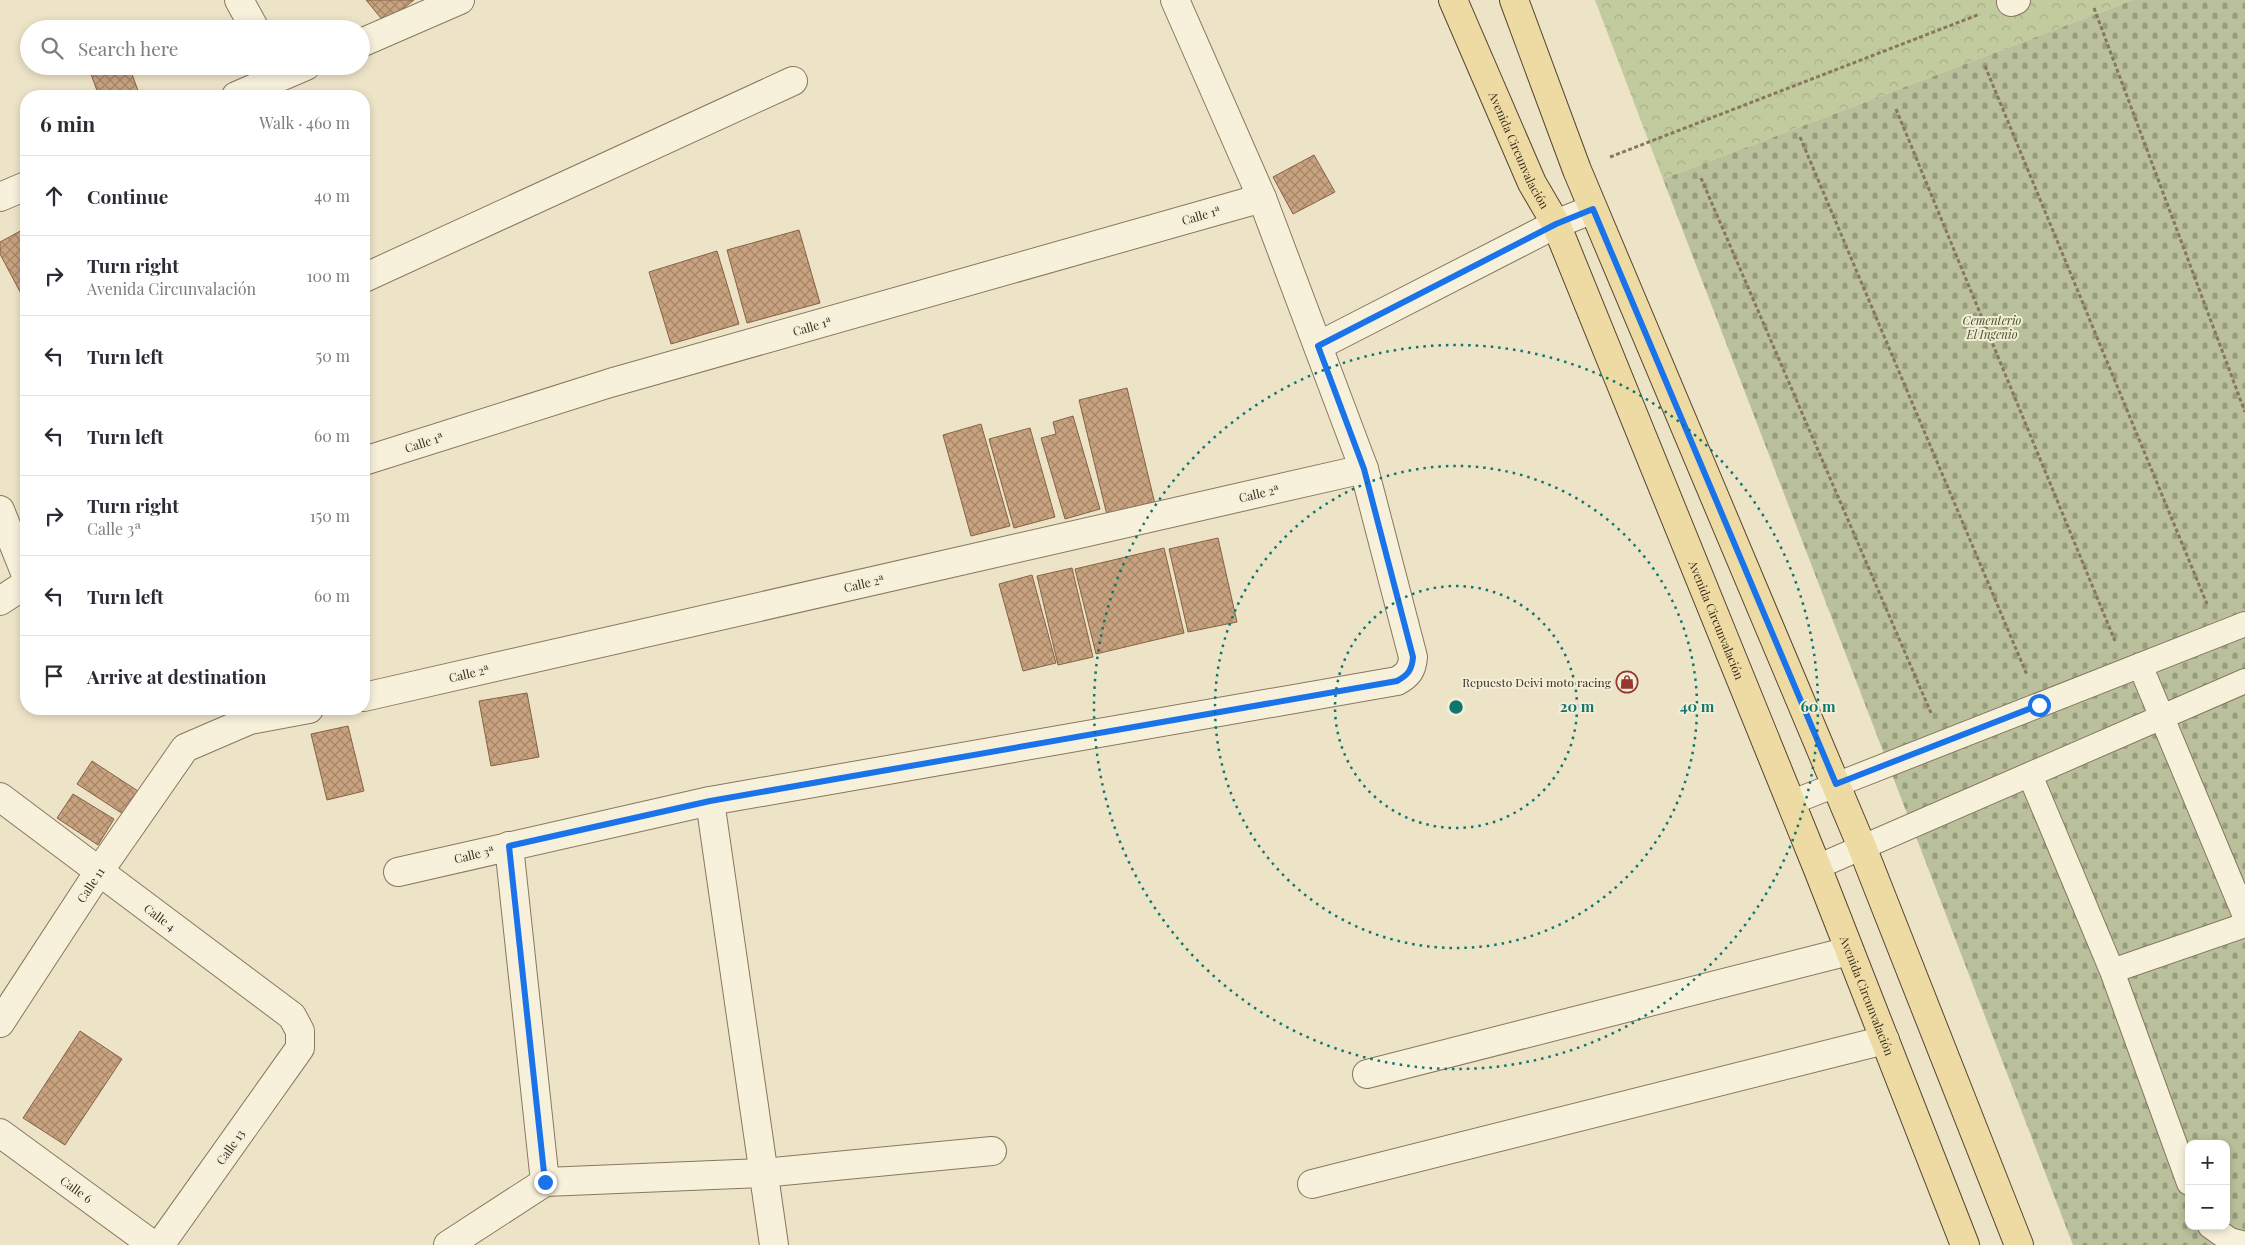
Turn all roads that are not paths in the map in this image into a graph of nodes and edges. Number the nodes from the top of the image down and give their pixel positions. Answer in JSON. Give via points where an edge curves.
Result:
{"nodes":[{"id":1,"x":240,"y":0,"type":"edge"},
{"id":2,"x":460,"y":0,"type":"edge"},
{"id":3,"x":1175,"y":0,"type":"edge"},
{"id":4,"x":1454,"y":0,"type":"edge"},
{"id":5,"x":1514,"y":0,"type":"edge"},
{"id":6,"x":250,"y":20,"type":"edge"},
{"id":7,"x":370,"y":38,"type":"edge"},
{"id":8,"x":274,"y":75,"type":"edge"},
{"id":9,"x":793,"y":82,"type":"dead end"},
{"id":10,"x":247,"y":90,"type":"edge"},
{"id":11,"x":20,"y":189,"type":"edge"},
{"id":12,"x":0,"y":197,"type":"edge"},
{"id":13,"x":1262,"y":198,"type":"junction"},
{"id":14,"x":1593,"y":209,"type":"junction"},
{"id":15,"x":1556,"y":224,"type":"junction"},
{"id":16,"x":370,"y":275,"type":"edge"},
{"id":17,"x":1318,"y":346,"type":"junction"},
{"id":18,"x":370,"y":459,"type":"edge"},
{"id":19,"x":1364,"y":469,"type":"junction"},
{"id":20,"x":0,"y":510,"type":"edge"},
{"id":21,"x":20,"y":560,"type":"edge"},
{"id":22,"x":20,"y":588,"type":"edge"},
{"id":23,"x":0,"y":600,"type":"edge"},
{"id":24,"x":2245,"y":624,"type":"edge"},
{"id":25,"x":2133,"y":668,"type":"junction"},
{"id":26,"x":2245,"y":681,"type":"edge"},
{"id":27,"x":370,"y":695,"type":"edge"},
{"id":28,"x":277,"y":715,"type":"edge"},
{"id":29,"x":2162,"y":717,"type":"junction"},
{"id":30,"x":2030,"y":775,"type":"junction"},
{"id":31,"x":1836,"y":784,"type":"junction"},
{"id":32,"x":0,"y":797,"type":"edge"},
{"id":33,"x":710,"y":801,"type":"junction"},
{"id":34,"x":1790,"y":803,"type":"junction"},
{"id":35,"x":509,"y":846,"type":"junction"},
{"id":36,"x":1862,"y":847,"type":"junction"},
{"id":37,"x":1817,"y":867,"type":"junction"},
{"id":38,"x":100,"y":870,"type":"junction"},
{"id":39,"x":398,"y":872,"type":"dead end"},
{"id":40,"x":2245,"y":916,"type":"edge"},
{"id":41,"x":2245,"y":925,"type":"edge"},
{"id":42,"x":1849,"y":951,"type":"junction"},
{"id":43,"x":2112,"y":971,"type":"junction"},
{"id":44,"x":0,"y":1023,"type":"edge"},
{"id":45,"x":1885,"y":1040,"type":"junction"},
{"id":46,"x":300,"y":1048,"type":"joint"},
{"id":47,"x":1367,"y":1074,"type":"dead end"},
{"id":48,"x":0,"y":1133,"type":"edge"},
{"id":49,"x":992,"y":1152,"type":"dead end"},
{"id":50,"x":2185,"y":1172,"type":"edge"},
{"id":51,"x":762,"y":1173,"type":"junction"},
{"id":52,"x":545,"y":1182,"type":"junction"},
{"id":53,"x":1312,"y":1184,"type":"dead end"},
{"id":54,"x":2216,"y":1230,"type":"edge"},
{"id":55,"x":2245,"y":1244,"type":"edge"},
{"id":56,"x":153,"y":1245,"type":"edge"},
{"id":57,"x":160,"y":1245,"type":"edge"},
{"id":58,"x":448,"y":1245,"type":"edge"},
{"id":59,"x":774,"y":1245,"type":"edge"},
{"id":60,"x":1965,"y":1245,"type":"edge"},
{"id":61,"x":2019,"y":1245,"type":"edge"}],
"edges":[{"from":1,"to":6,"type":"street"},
{"from":2,"to":7,"type":"street"},
{"from":3,"to":13,"type":"street"},
{"from":4,"to":15,"type":"main road","name":"Avenida Circunvalación","via":[[1532,183]]},
{"from":5,"to":14,"type":"main road"},
{"from":8,"to":10,"type":"street"},
{"from":9,"to":16,"type":"street"},
{"from":11,"to":12,"type":"street"},
{"from":13,"to":17,"type":"street"},
{"from":13,"to":18,"type":"street","name":"Calle 1ª","via":[[610,383]]},
{"from":14,"to":15,"type":"street"},
{"from":14,"to":31,"type":"main road"},
{"from":15,"to":17,"type":"street"},
{"from":15,"to":34,"type":"main road","name":"Avenida Circunvalación"},
{"from":17,"to":19,"type":"street"},
{"from":19,"to":27,"type":"street","name":"Calle 2ª"},
{"from":19,"to":33,"type":"street","name":"Calle 3ª","via":[[1413,657],[1412,668],[1405,677],[1397,681]]},
{"from":20,"to":21,"type":"street"},
{"from":22,"to":23,"type":"street"},
{"from":24,"to":25,"type":"lane"},
{"from":25,"to":29,"type":"lane"},
{"from":25,"to":31,"type":"lane"},
{"from":26,"to":29,"type":"lane"},
{"from":28,"to":38,"type":"street","name":"Calle 11","via":[[250,720],[185,748]]},
{"from":29,"to":30,"type":"lane"},
{"from":29,"to":40,"type":"lane"},
{"from":30,"to":36,"type":"lane"},
{"from":30,"to":43,"type":"lane"},
{"from":31,"to":34,"type":"lane"},
{"from":31,"to":36,"type":"main road"},
{"from":32,"to":38,"type":"street","name":"Calle 4"},
{"from":33,"to":35,"type":"street","name":"Calle 3ª"},
{"from":33,"to":51,"type":"street"},
{"from":34,"to":37,"type":"main road","name":"Avenida Circunvalación"},
{"from":35,"to":39,"type":"street","name":"Calle 3ª"},
{"from":35,"to":52,"type":"street"},
{"from":36,"to":37,"type":"lane"},
{"from":36,"to":61,"type":"main road"},
{"from":37,"to":42,"type":"main road","name":"Avenida Circunvalación"},
{"from":38,"to":44,"type":"street","name":"Calle 11"},
{"from":38,"to":46,"type":"street","name":"Calle 4","via":[[292,1016],[300,1031]]},
{"from":41,"to":43,"type":"lane"},
{"from":42,"to":45,"type":"main road","name":"Avenida Circunvalación"},
{"from":42,"to":47,"type":"street"},
{"from":43,"to":50,"type":"lane"},
{"from":45,"to":53,"type":"street"},
{"from":45,"to":60,"type":"main road","name":"Avenida Circunvalación"},
{"from":46,"to":57,"type":"street","name":"Calle 13"},
{"from":48,"to":56,"type":"street","name":"Calle 6"},
{"from":49,"to":51,"type":"street"},
{"from":51,"to":52,"type":"street"},
{"from":51,"to":59,"type":"street"},
{"from":52,"to":58,"type":"street"},
{"from":54,"to":55,"type":"lane","via":[[2230,1240]]}]}
